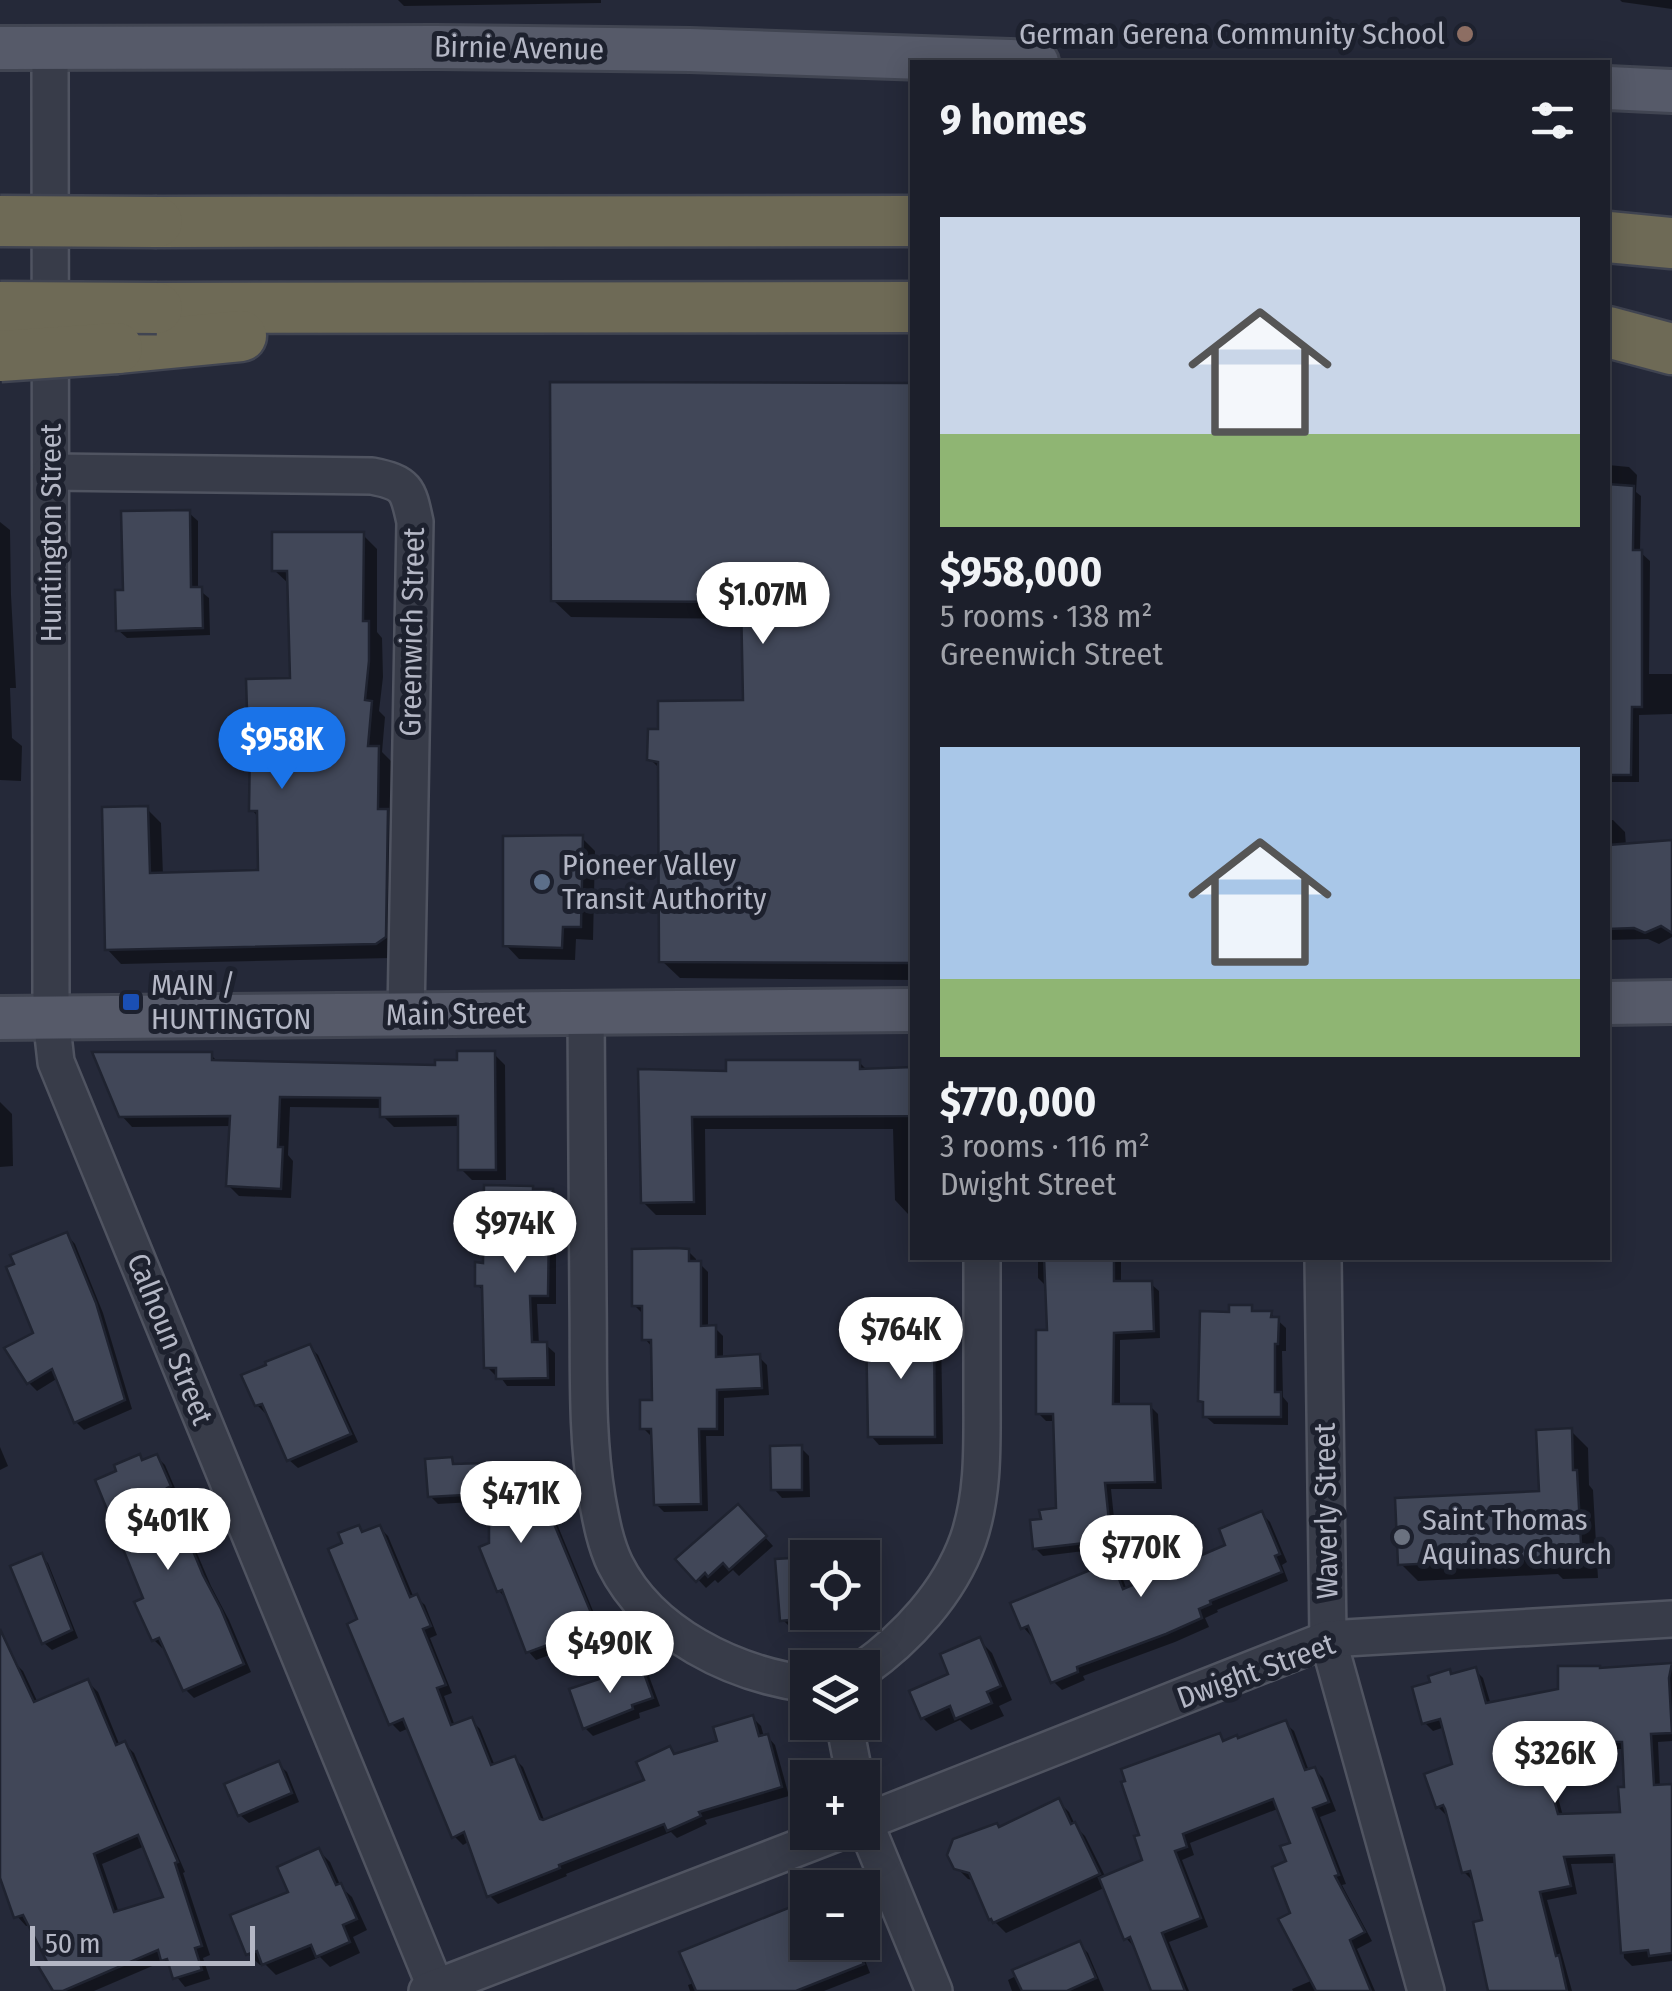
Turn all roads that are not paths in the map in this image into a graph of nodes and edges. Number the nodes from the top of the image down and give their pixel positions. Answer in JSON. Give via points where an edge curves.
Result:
{"nodes":[{"id":1,"x":0,"y":48,"type":"edge"},
{"id":2,"x":50,"y":48,"type":"junction"},
{"id":3,"x":969,"y":60,"type":"edge"},
{"id":4,"x":1610,"y":88,"type":"edge"},
{"id":5,"x":1672,"y":90,"type":"edge"},
{"id":6,"x":0,"y":221,"type":"edge"},
{"id":7,"x":910,"y":222,"type":"edge"},
{"id":8,"x":1610,"y":237,"type":"edge"},
{"id":9,"x":1672,"y":243,"type":"edge"},
{"id":10,"x":0,"y":307,"type":"edge"},
{"id":11,"x":910,"y":307,"type":"edge"},
{"id":12,"x":519,"y":308,"type":"junction"},
{"id":13,"x":1610,"y":323,"type":"edge"},
{"id":14,"x":1672,"y":329,"type":"edge"},
{"id":15,"x":1610,"y":333,"type":"edge"},
{"id":16,"x":1672,"y":349,"type":"edge"},
{"id":17,"x":0,"y":356,"type":"edge"},
{"id":18,"x":51,"y":472,"type":"junction"},
{"id":19,"x":1672,"y":1002,"type":"edge"},
{"id":20,"x":1610,"y":1003,"type":"edge"},
{"id":21,"x":910,"y":1010,"type":"edge"},
{"id":22,"x":586,"y":1013,"type":"junction"},
{"id":23,"x":406,"y":1014,"type":"junction"},
{"id":24,"x":0,"y":1018,"type":"edge"},
{"id":25,"x":51,"y":1018,"type":"junction"},
{"id":26,"x":982,"y":1260,"type":"edge"},
{"id":27,"x":1323,"y":1260,"type":"edge"},
{"id":28,"x":1672,"y":1619,"type":"edge"},
{"id":29,"x":1328,"y":1640,"type":"junction"},
{"id":30,"x":880,"y":1656,"type":"edge"},
{"id":31,"x":790,"y":1680,"type":"edge"},
{"id":32,"x":880,"y":1814,"type":"edge"},
{"id":33,"x":793,"y":1850,"type":"edge"},
{"id":34,"x":875,"y":1850,"type":"edge"},
{"id":35,"x":433,"y":1990,"type":"edge"},
{"id":36,"x":934,"y":1991,"type":"edge"},
{"id":37,"x":1426,"y":1991,"type":"edge"}],
"edges":[{"from":1,"to":2,"type":"main road","name":"Birnie Avenue"},
{"from":2,"to":3,"type":"main road","name":"Birnie Avenue","via":[[436,47]]},
{"from":2,"to":18,"type":"street","name":"Huntington Street"},
{"from":4,"to":5,"type":"main road"},
{"from":6,"to":7,"type":"highway","bridge":true},
{"from":8,"to":9,"type":"highway"},
{"from":10,"to":12,"type":"highway","bridge":true},
{"from":11,"to":12,"type":"highway"},
{"from":12,"to":17,"type":"highway","bridge":true},
{"from":13,"to":14,"type":"highway"},
{"from":15,"to":16,"type":"highway"},
{"from":18,"to":23,"type":"street","name":"Greenwich Street","via":[[372,476],[409,493],[415,522]]},
{"from":18,"to":25,"type":"street","name":"Huntington Street"},
{"from":19,"to":20,"type":"main road"},
{"from":21,"to":22,"type":"main road","name":"Main Street"},
{"from":22,"to":23,"type":"main road","name":"Main Street"},
{"from":22,"to":31,"type":"street","via":[[589,1448],[602,1528],[634,1592],[684,1639],[744,1668]]},
{"from":23,"to":25,"type":"main road","name":"Main Street"},
{"from":24,"to":25,"type":"main road","name":"Main Street"},
{"from":25,"to":35,"type":"street","name":"Calhoun Street","via":[[56,1062]]},
{"from":26,"to":30,"type":"street","via":[[982,1468],[968,1542],[945,1585]]},
{"from":27,"to":29,"type":"street","name":"Waverly Street"},
{"from":28,"to":29,"type":"street","name":"Dwight Street"},
{"from":29,"to":32,"type":"street","name":"Dwight Street"},
{"from":29,"to":37,"type":"street","name":"Waverly Street"},
{"from":33,"to":35,"type":"street"},
{"from":34,"to":36,"type":"street"}]}
